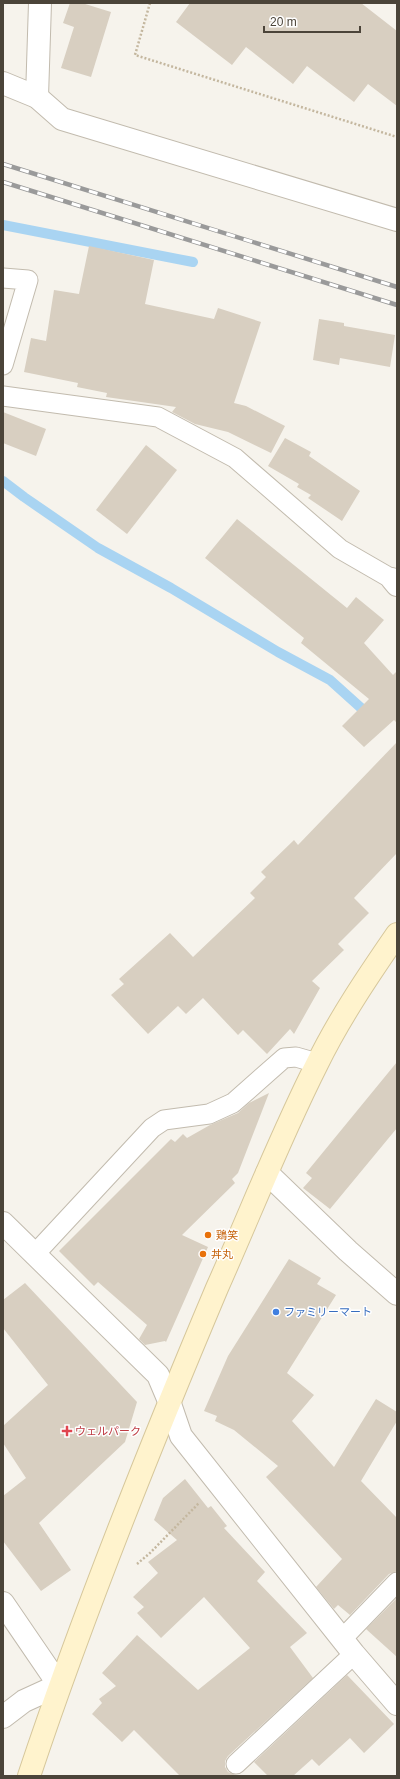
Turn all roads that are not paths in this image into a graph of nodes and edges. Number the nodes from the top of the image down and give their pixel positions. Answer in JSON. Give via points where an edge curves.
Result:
{"nodes":[{"id":1,"x":40,"y":3,"type":"edge"},
{"id":2,"x":3,"y":84,"type":"edge"},
{"id":3,"x":37,"y":97,"type":"junction"},
{"id":4,"x":397,"y":220,"type":"edge"},
{"id":5,"x":3,"y":278,"type":"edge"},
{"id":6,"x":3,"y":366,"type":"edge"},
{"id":7,"x":3,"y":396,"type":"edge"},
{"id":8,"x":394,"y":582,"type":"edge"},
{"id":9,"x":397,"y":934,"type":"edge"},
{"id":10,"x":317,"y":1063,"type":"junction"},
{"id":11,"x":267,"y":1173,"type":"junction"},
{"id":12,"x":3,"y":1223,"type":"edge"},
{"id":13,"x":34,"y":1255,"type":"junction"},
{"id":14,"x":397,"y":1294,"type":"edge"},
{"id":15,"x":169,"y":1401,"type":"junction"},
{"id":16,"x":397,"y":1582,"type":"edge"},
{"id":17,"x":3,"y":1603,"type":"edge"},
{"id":18,"x":348,"y":1646,"type":"junction"},
{"id":19,"x":59,"y":1685,"type":"junction"},
{"id":20,"x":395,"y":1695,"type":"edge"},
{"id":21,"x":3,"y":1717,"type":"edge"},
{"id":22,"x":236,"y":1764,"type":"dead end"},
{"id":23,"x":29,"y":1776,"type":"edge"}],
"edges":[{"from":1,"to":3,"type":"street"},
{"from":2,"to":3,"type":"street"},
{"from":3,"to":4,"type":"street","via":[[62,119]]},
{"from":5,"to":6,"type":"lane","via":[[28,280]]},
{"from":7,"to":8,"type":"lane","via":[[158,417],[234,458],[340,549]]},
{"from":9,"to":10,"type":"street","via":[[359,990]]},
{"from":10,"to":11,"type":"street"},
{"from":10,"to":13,"type":"lane","via":[[296,1057],[284,1058],[233,1103],[209,1114],[164,1120],[152,1128]]},
{"from":11,"to":14,"type":"street"},
{"from":11,"to":15,"type":"street"},
{"from":12,"to":13,"type":"street"},
{"from":13,"to":15,"type":"street","via":[[158,1375]]},
{"from":15,"to":18,"type":"street","via":[[181,1436]]},
{"from":15,"to":19,"type":"street"},
{"from":16,"to":18,"type":"lane"},
{"from":17,"to":19,"type":"street"},
{"from":18,"to":20,"type":"street"},
{"from":18,"to":22,"type":"lane"},
{"from":19,"to":21,"type":"street","via":[[24,1701]]},
{"from":19,"to":23,"type":"street"}]}
